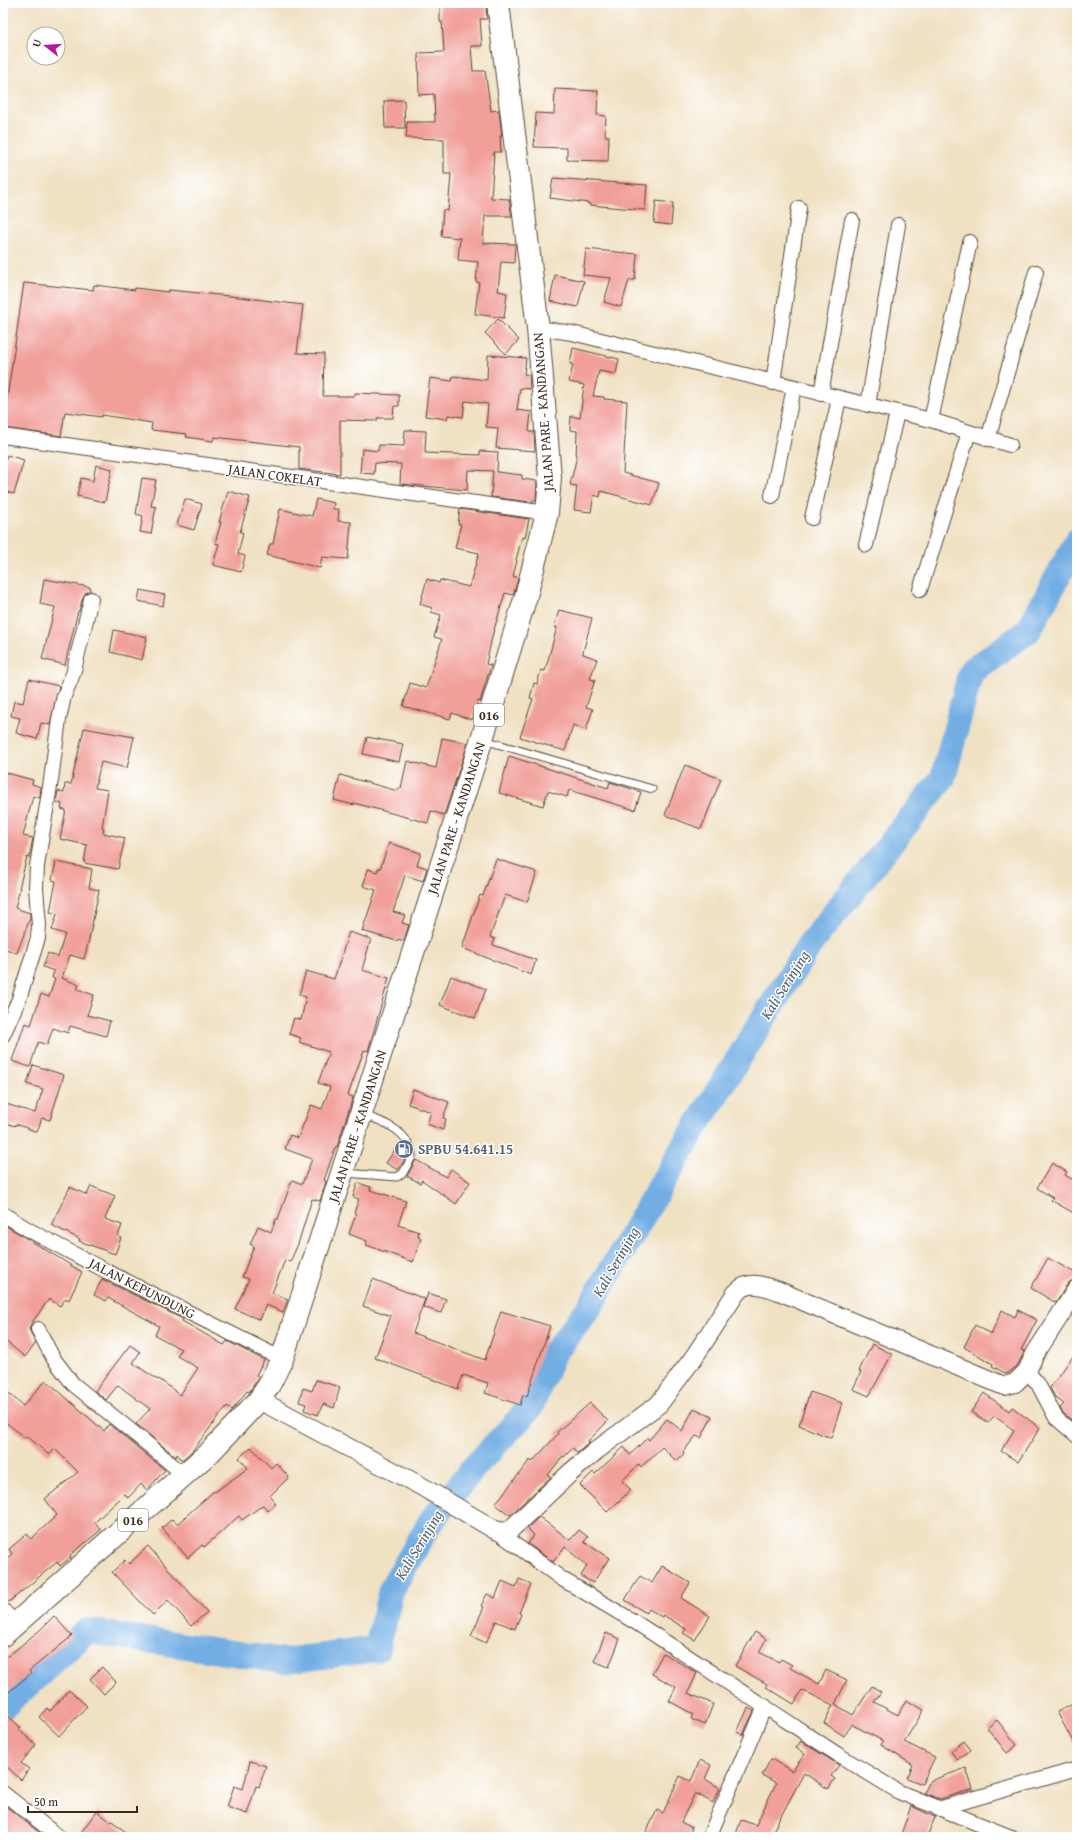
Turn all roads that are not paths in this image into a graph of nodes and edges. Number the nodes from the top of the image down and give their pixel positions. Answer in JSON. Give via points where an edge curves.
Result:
{"nodes":[{"id":1,"x":498,"y":3,"type":"edge"},
{"id":2,"x":799,"y":208,"type":"dead end"},
{"id":3,"x":852,"y":220,"type":"dead end"},
{"id":4,"x":898,"y":225,"type":"dead end"},
{"id":5,"x":970,"y":242,"type":"dead end"},
{"id":6,"x":1036,"y":272,"type":"dead end"},
{"id":7,"x":538,"y":328,"type":"junction"},
{"id":8,"x":773,"y":383,"type":"junction"},
{"id":9,"x":794,"y":387,"type":"junction"},
{"id":10,"x":821,"y":394,"type":"junction"},
{"id":11,"x":839,"y":398,"type":"junction"},
{"id":12,"x":868,"y":405,"type":"junction"},
{"id":13,"x":897,"y":413,"type":"junction"},
{"id":14,"x":931,"y":420,"type":"junction"},
{"id":15,"x":969,"y":432,"type":"junction"},
{"id":16,"x":3,"y":436,"type":"edge"},
{"id":17,"x":988,"y":439,"type":"junction"},
{"id":18,"x":1010,"y":445,"type":"dead end"},
{"id":19,"x":772,"y":496,"type":"dead end"},
{"id":20,"x":548,"y":513,"type":"junction"},
{"id":21,"x":812,"y":518,"type":"dead end"},
{"id":22,"x":866,"y":545,"type":"dead end"},
{"id":23,"x":920,"y":590,"type":"dead end"},
{"id":24,"x":91,"y":599,"type":"dead end"},
{"id":25,"x":482,"y":739,"type":"junction"},
{"id":26,"x":652,"y":789,"type":"dead end"},
{"id":27,"x":3,"y":1034,"type":"edge"},
{"id":28,"x":361,"y":1115,"type":"junction"},
{"id":29,"x":342,"y":1172,"type":"junction"},
{"id":30,"x":3,"y":1214,"type":"edge"},
{"id":31,"x":1077,"y":1289,"type":"edge"},
{"id":32,"x":38,"y":1329,"type":"dead end"},
{"id":33,"x":282,"y":1359,"type":"junction"},
{"id":34,"x":1027,"y":1371,"type":"junction"},
{"id":35,"x":259,"y":1400,"type":"junction"},
{"id":36,"x":1077,"y":1436,"type":"edge"},
{"id":37,"x":184,"y":1475,"type":"junction"},
{"id":38,"x":495,"y":1530,"type":"junction"},
{"id":39,"x":3,"y":1605,"type":"edge"},
{"id":40,"x":11,"y":1629,"type":"edge"},
{"id":41,"x":765,"y":1706,"type":"junction"},
{"id":42,"x":1077,"y":1769,"type":"edge"},
{"id":43,"x":3,"y":1793,"type":"edge"},
{"id":44,"x":938,"y":1809,"type":"junction"},
{"id":45,"x":980,"y":1832,"type":"edge"},
{"id":46,"x":59,"y":1837,"type":"edge"},
{"id":47,"x":709,"y":1837,"type":"edge"},
{"id":48,"x":1011,"y":1837,"type":"edge"}],
"edges":[{"from":1,"to":7,"type":"main road","name":"JALAN PARE - KANDANGAN","number":"016"},
{"from":2,"to":8,"type":"street"},
{"from":3,"to":10,"type":"street"},
{"from":4,"to":12,"type":"street"},
{"from":5,"to":14,"type":"street"},
{"from":6,"to":17,"type":"street"},
{"from":7,"to":8,"type":"street","via":[[572,333]]},
{"from":7,"to":20,"type":"main road","name":"JALAN PARE - KANDANGAN","number":"016","via":[[550,478]]},
{"from":8,"to":9,"type":"street"},
{"from":9,"to":10,"type":"street"},
{"from":9,"to":19,"type":"street"},
{"from":10,"to":11,"type":"street"},
{"from":11,"to":12,"type":"street"},
{"from":11,"to":21,"type":"street"},
{"from":12,"to":13,"type":"street"},
{"from":13,"to":14,"type":"street"},
{"from":13,"to":22,"type":"street"},
{"from":14,"to":15,"type":"street"},
{"from":15,"to":17,"type":"street"},
{"from":15,"to":23,"type":"street"},
{"from":16,"to":20,"type":"street","name":"JALAN COKELAT"},
{"from":17,"to":18,"type":"street"},
{"from":20,"to":25,"type":"main road","name":"JALAN PARE - KANDANGAN","number":"016","via":[[526,596]]},
{"from":24,"to":27,"type":"street","via":[[73,674],[59,718],[37,866],[38,938],[19,999]]},
{"from":25,"to":26,"type":"lane"},
{"from":25,"to":28,"type":"main road","name":"JALAN PARE - KANDANGAN","number":"016"},
{"from":28,"to":29,"type":"main road","name":"JALAN PARE - KANDANGAN","number":"016"},
{"from":28,"to":29,"type":"lane","via":[[390,1125],[406,1140],[412,1157],[403,1173],[397,1177]]},
{"from":29,"to":33,"type":"main road","name":"JALAN PARE - KANDANGAN","number":"016"},
{"from":30,"to":33,"type":"street","name":"JALAN KEPUNDUNG","via":[[106,1271]]},
{"from":31,"to":34,"type":"street","via":[[1035,1354]]},
{"from":32,"to":37,"type":"street","via":[[53,1358],[73,1384]]},
{"from":33,"to":35,"type":"main road","name":"JALAN PARE - KANDANGAN","number":"016"},
{"from":34,"to":36,"type":"street","via":[[1038,1384],[1056,1418]]},
{"from":34,"to":38,"type":"street","via":[[1015,1383],[1000,1385],[779,1291],[758,1284],[745,1286],[736,1293],[659,1404],[597,1450],[510,1530]]},
{"from":35,"to":37,"type":"main road","number":"016","via":[[228,1434]]},
{"from":35,"to":38,"type":"street","via":[[421,1486]]},
{"from":37,"to":40,"type":"main road","number":"016"},
{"from":38,"to":41,"type":"street","via":[[562,1579]]},
{"from":39,"to":40,"type":"lane"},
{"from":41,"to":44,"type":"street","via":[[899,1792]]},
{"from":41,"to":47,"type":"street"},
{"from":42,"to":44,"type":"street"},
{"from":43,"to":46,"type":"street"},
{"from":44,"to":45,"type":"street"},
{"from":45,"to":48,"type":"street"}]}
